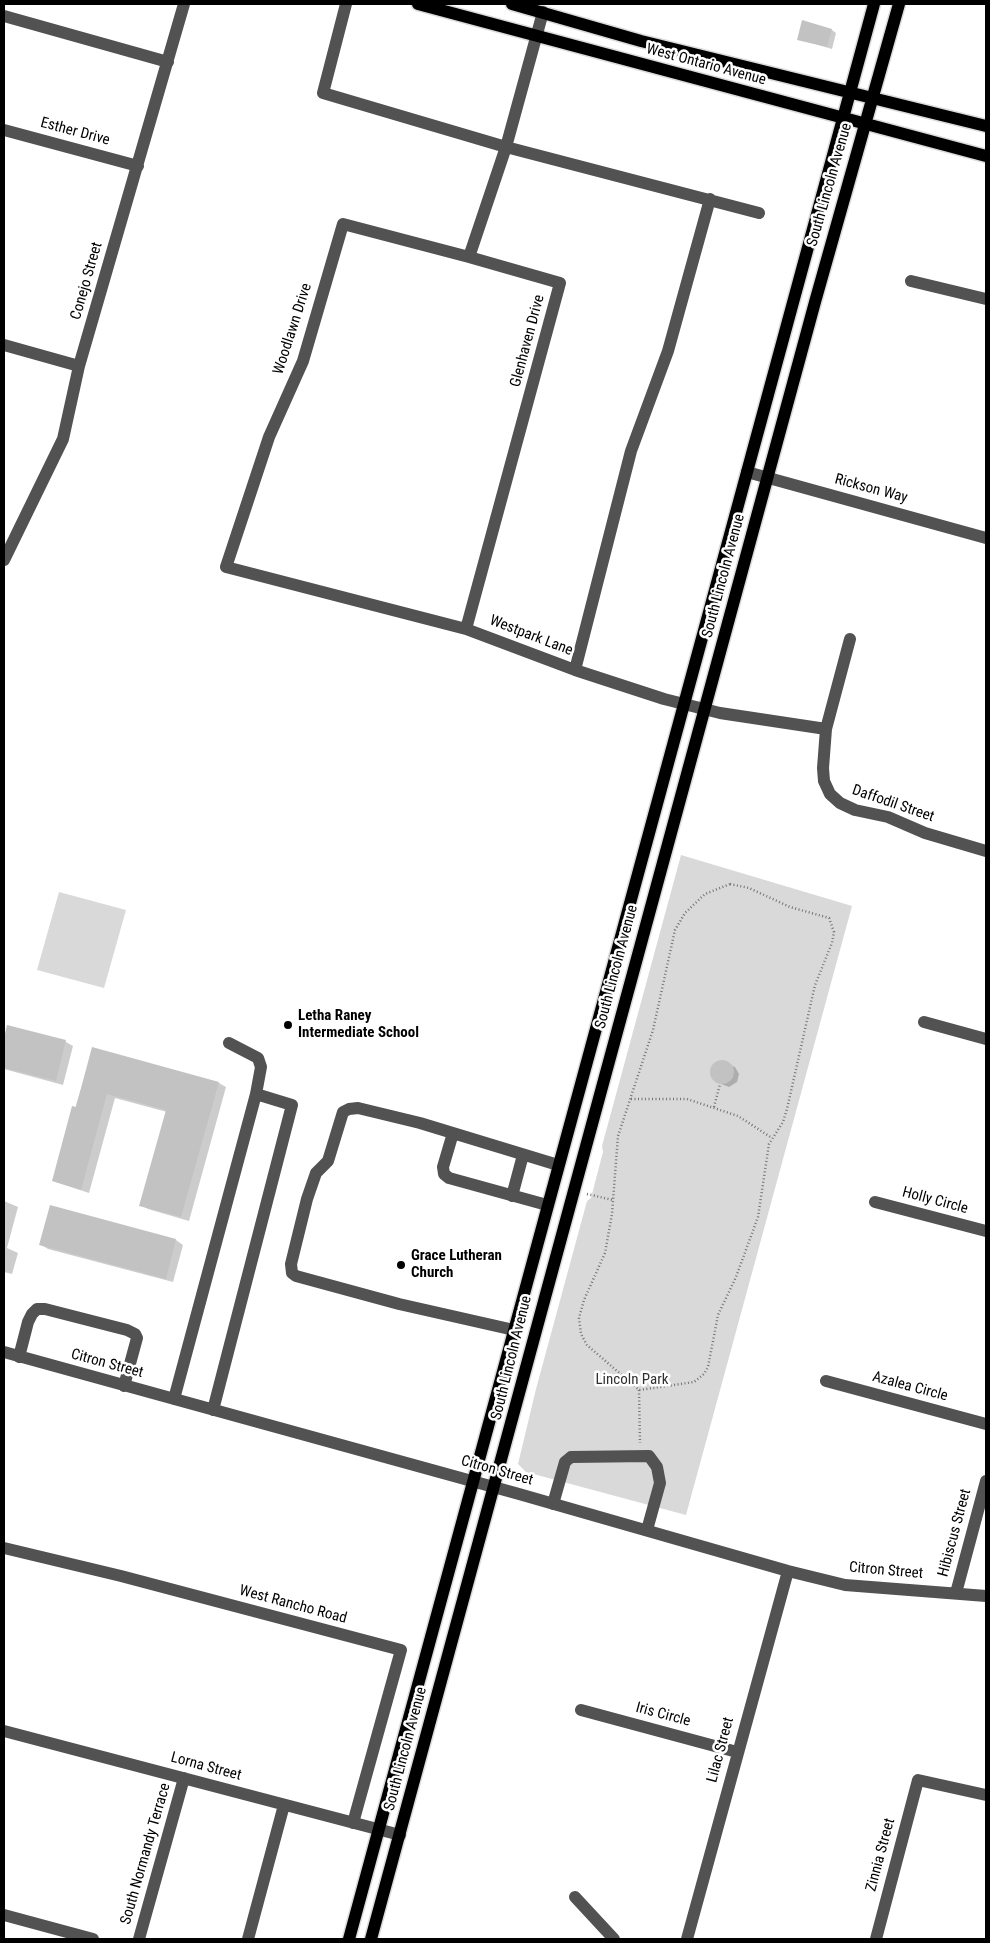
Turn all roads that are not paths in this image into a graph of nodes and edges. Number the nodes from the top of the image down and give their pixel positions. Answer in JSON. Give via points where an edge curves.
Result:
{"nodes":[{"id":1,"x":184,"y":4,"type":"edge"},
{"id":2,"x":346,"y":4,"type":"edge"},
{"id":3,"x":418,"y":4,"type":"edge"},
{"id":4,"x":512,"y":4,"type":"edge"},
{"id":5,"x":874,"y":4,"type":"edge"},
{"id":6,"x":899,"y":4,"type":"edge"},
{"id":7,"x":543,"y":12,"type":"junction"},
{"id":8,"x":4,"y":16,"type":"edge"},
{"id":9,"x":536,"y":37,"type":"junction"},
{"id":10,"x":168,"y":62,"type":"junction"},
{"id":11,"x":850,"y":92,"type":"junction"},
{"id":12,"x":872,"y":97,"type":"junction"},
{"id":13,"x":843,"y":118,"type":"junction"},
{"id":14,"x":864,"y":124,"type":"junction"},
{"id":15,"x":986,"y":126,"type":"edge"},
{"id":16,"x":4,"y":130,"type":"edge"},
{"id":17,"x":506,"y":147,"type":"junction"},
{"id":18,"x":986,"y":156,"type":"edge"},
{"id":19,"x":138,"y":166,"type":"junction"},
{"id":20,"x":710,"y":199,"type":"junction"},
{"id":21,"x":759,"y":213,"type":"dead end"},
{"id":22,"x":469,"y":257,"type":"junction"},
{"id":23,"x":911,"y":281,"type":"dead end"},
{"id":24,"x":986,"y":299,"type":"edge"},
{"id":25,"x":4,"y":345,"type":"edge"},
{"id":26,"x":79,"y":366,"type":"junction"},
{"id":27,"x":747,"y":472,"type":"junction"},
{"id":28,"x":768,"y":478,"type":"junction"},
{"id":29,"x":986,"y":538,"type":"edge"},
{"id":30,"x":4,"y":560,"type":"edge"},
{"id":31,"x":226,"y":567,"type":"joint"},
{"id":32,"x":466,"y":629,"type":"junction"},
{"id":33,"x":850,"y":639,"type":"dead end"},
{"id":34,"x":575,"y":670,"type":"junction"},
{"id":35,"x":684,"y":704,"type":"junction"},
{"id":36,"x":704,"y":709,"type":"junction"},
{"id":37,"x":826,"y":730,"type":"junction"},
{"id":38,"x":986,"y":851,"type":"edge"},
{"id":39,"x":924,"y":1022,"type":"dead end"},
{"id":40,"x":986,"y":1039,"type":"edge"},
{"id":41,"x":229,"y":1043,"type":"dead end"},
{"id":42,"x":256,"y":1094,"type":"junction"},
{"id":43,"x":454,"y":1134,"type":"junction"},
{"id":44,"x":523,"y":1156,"type":"junction"},
{"id":45,"x":558,"y":1165,"type":"junction"},
{"id":46,"x":512,"y":1196,"type":"junction"},
{"id":47,"x":875,"y":1202,"type":"dead end"},
{"id":48,"x":547,"y":1205,"type":"junction"},
{"id":49,"x":986,"y":1231,"type":"edge"},
{"id":50,"x":514,"y":1330,"type":"junction"},
{"id":51,"x":4,"y":1352,"type":"edge"},
{"id":52,"x":19,"y":1356,"type":"junction"},
{"id":53,"x":826,"y":1381,"type":"dead end"},
{"id":54,"x":124,"y":1386,"type":"junction"},
{"id":55,"x":174,"y":1399,"type":"junction"},
{"id":56,"x":213,"y":1410,"type":"junction"},
{"id":57,"x":986,"y":1424,"type":"edge"},
{"id":58,"x":473,"y":1481,"type":"junction"},
{"id":59,"x":986,"y":1481,"type":"edge"},
{"id":60,"x":494,"y":1487,"type":"junction"},
{"id":61,"x":553,"y":1504,"type":"junction"},
{"id":62,"x":647,"y":1530,"type":"junction"},
{"id":63,"x":4,"y":1548,"type":"edge"},
{"id":64,"x":788,"y":1570,"type":"junction"},
{"id":65,"x":956,"y":1593,"type":"junction"},
{"id":66,"x":986,"y":1596,"type":"edge"},
{"id":67,"x":581,"y":1710,"type":"dead end"},
{"id":68,"x":4,"y":1731,"type":"edge"},
{"id":69,"x":737,"y":1752,"type":"junction"},
{"id":70,"x":184,"y":1778,"type":"junction"},
{"id":71,"x":986,"y":1795,"type":"edge"},
{"id":72,"x":284,"y":1805,"type":"junction"},
{"id":73,"x":353,"y":1823,"type":"junction"},
{"id":74,"x":379,"y":1829,"type":"junction"},
{"id":75,"x":400,"y":1835,"type":"junction"},
{"id":76,"x":575,"y":1897,"type":"dead end"},
{"id":77,"x":4,"y":1915,"type":"edge"},
{"id":78,"x":93,"y":1939,"type":"edge"},
{"id":79,"x":139,"y":1939,"type":"edge"},
{"id":80,"x":248,"y":1939,"type":"edge"},
{"id":81,"x":349,"y":1939,"type":"edge"},
{"id":82,"x":371,"y":1939,"type":"edge"},
{"id":83,"x":614,"y":1939,"type":"edge"},
{"id":84,"x":687,"y":1939,"type":"edge"},
{"id":85,"x":876,"y":1939,"type":"edge"}],
"edges":[{"from":1,"to":10,"type":"street","name":"Conejo Street"},
{"from":2,"to":17,"type":"street","via":[[323,93]]},
{"from":3,"to":9,"type":"main road","name":"West Ontario Avenue"},
{"from":4,"to":7,"type":"main road","name":"West Ontario Avenue"},
{"from":5,"to":11,"type":"main road","name":"South Lincoln Avenue"},
{"from":6,"to":12,"type":"main road","name":"South Lincoln Avenue"},
{"from":7,"to":9,"type":"street"},
{"from":7,"to":11,"type":"main road","name":"West Ontario Avenue","via":[[640,41]]},
{"from":8,"to":10,"type":"street"},
{"from":9,"to":13,"type":"main road","name":"West Ontario Avenue"},
{"from":9,"to":17,"type":"street"},
{"from":10,"to":19,"type":"street","name":"Conejo Street"},
{"from":11,"to":12,"type":"main road","name":"West Ontario Avenue"},
{"from":11,"to":13,"type":"main road","name":"South Lincoln Avenue"},
{"from":12,"to":14,"type":"main road","name":"South Lincoln Avenue"},
{"from":12,"to":15,"type":"main road","name":"West Ontario Avenue"},
{"from":13,"to":14,"type":"main road","name":"West Ontario Avenue"},
{"from":13,"to":27,"type":"main road","name":"South Lincoln Avenue"},
{"from":14,"to":18,"type":"main road","name":"West Ontario Avenue"},
{"from":14,"to":28,"type":"main road","name":"South Lincoln Avenue"},
{"from":16,"to":19,"type":"street","name":"Esther Drive"},
{"from":17,"to":20,"type":"street"},
{"from":17,"to":22,"type":"street"},
{"from":19,"to":26,"type":"street","name":"Conejo Street"},
{"from":20,"to":21,"type":"street"},
{"from":20,"to":34,"type":"street","via":[[668,351],[631,451]]},
{"from":22,"to":31,"type":"street","name":"Woodlawn Drive","via":[[343,224],[303,361],[269,437]]},
{"from":22,"to":32,"type":"street","name":"Glenhaven Drive","via":[[560,283]]},
{"from":23,"to":24,"type":"street"},
{"from":25,"to":26,"type":"street"},
{"from":26,"to":30,"type":"street","name":"Conejo Street","via":[[63,439]]},
{"from":27,"to":28,"type":"street","name":"Rickson Way"},
{"from":27,"to":35,"type":"main road","name":"South Lincoln Avenue"},
{"from":28,"to":29,"type":"street","name":"Rickson Way"},
{"from":28,"to":36,"type":"main road","name":"South Lincoln Avenue"},
{"from":31,"to":32,"type":"street","name":"Westpark Lane"},
{"from":32,"to":34,"type":"street","name":"Westpark Lane"},
{"from":33,"to":37,"type":"street","name":"Daffodil Street"},
{"from":34,"to":35,"type":"street","name":"Westpark Lane"},
{"from":35,"to":36,"type":"street","name":"Westpark Lane"},
{"from":35,"to":45,"type":"main road","name":"South Lincoln Avenue"},
{"from":36,"to":37,"type":"street","name":"Westpark Lane"},
{"from":36,"to":60,"type":"main road","name":"South Lincoln Avenue"},
{"from":37,"to":38,"type":"street","name":"Daffodil Street","via":[[824,782],[840,803]]},
{"from":39,"to":40,"type":"street"},
{"from":41,"to":42,"type":"street","via":[[258,1058],[261,1067]]},
{"from":42,"to":55,"type":"street"},
{"from":42,"to":56,"type":"street","via":[[292,1105]]},
{"from":43,"to":44,"type":"street"},
{"from":43,"to":46,"type":"street","via":[[444,1160],[444,1174]]},
{"from":43,"to":50,"type":"street","via":[[358,1108],[343,1112],[328,1161],[312,1183],[291,1268],[296,1276]]},
{"from":44,"to":45,"type":"street"},
{"from":44,"to":46,"type":"street"},
{"from":45,"to":48,"type":"main road","name":"South Lincoln Avenue"},
{"from":46,"to":48,"type":"street"},
{"from":47,"to":49,"type":"street","name":"Holly Circle"},
{"from":48,"to":50,"type":"main road","name":"South Lincoln Avenue"},
{"from":50,"to":58,"type":"main road","name":"South Lincoln Avenue"},
{"from":51,"to":52,"type":"street","name":"Citron Street"},
{"from":52,"to":54,"type":"street","name":"Citron Street"},
{"from":52,"to":54,"type":"street","via":[[28,1322],[37,1309],[127,1330],[137,1338]]},
{"from":53,"to":57,"type":"street","name":"Azalea Circle"},
{"from":54,"to":55,"type":"street","name":"Citron Street"},
{"from":55,"to":56,"type":"street","name":"Citron Street"},
{"from":56,"to":58,"type":"street","name":"Citron Street"},
{"from":58,"to":60,"type":"street","name":"Citron Street"},
{"from":58,"to":74,"type":"main road","name":"South Lincoln Avenue"},
{"from":59,"to":65,"type":"street","name":"Hibiscus Street"},
{"from":60,"to":61,"type":"street","name":"Citron Street"},
{"from":60,"to":75,"type":"main road","name":"South Lincoln Avenue"},
{"from":61,"to":62,"type":"street","name":"Citron Street"},
{"from":61,"to":62,"type":"street","via":[[565,1462],[571,1457],[650,1456],[658,1468],[660,1483]]},
{"from":62,"to":64,"type":"street","name":"Citron Street"},
{"from":63,"to":73,"type":"street","name":"West Rancho Road","via":[[401,1650]]},
{"from":64,"to":65,"type":"street","name":"Citron Street","via":[[845,1585]]},
{"from":64,"to":69,"type":"street","name":"Lilac Street"},
{"from":65,"to":66,"type":"street","name":"Citron Street"},
{"from":67,"to":69,"type":"street","name":"Iris Circle"},
{"from":68,"to":70,"type":"street","name":"Lorna Street"},
{"from":69,"to":84,"type":"street","name":"Lilac Street"},
{"from":70,"to":72,"type":"street","name":"Lorna Street"},
{"from":70,"to":79,"type":"street","name":"South Normandy Terrace"},
{"from":71,"to":85,"type":"street","name":"Zinnia Street","via":[[918,1780]]},
{"from":72,"to":73,"type":"street","name":"Lorna Street"},
{"from":72,"to":80,"type":"street"},
{"from":73,"to":74,"type":"street","name":"Lorna Street"},
{"from":74,"to":75,"type":"street","name":"Lorna Street"},
{"from":74,"to":81,"type":"main road","name":"South Lincoln Avenue"},
{"from":75,"to":82,"type":"main road","name":"South Lincoln Avenue"},
{"from":76,"to":83,"type":"street"},
{"from":77,"to":78,"type":"street"}]}
